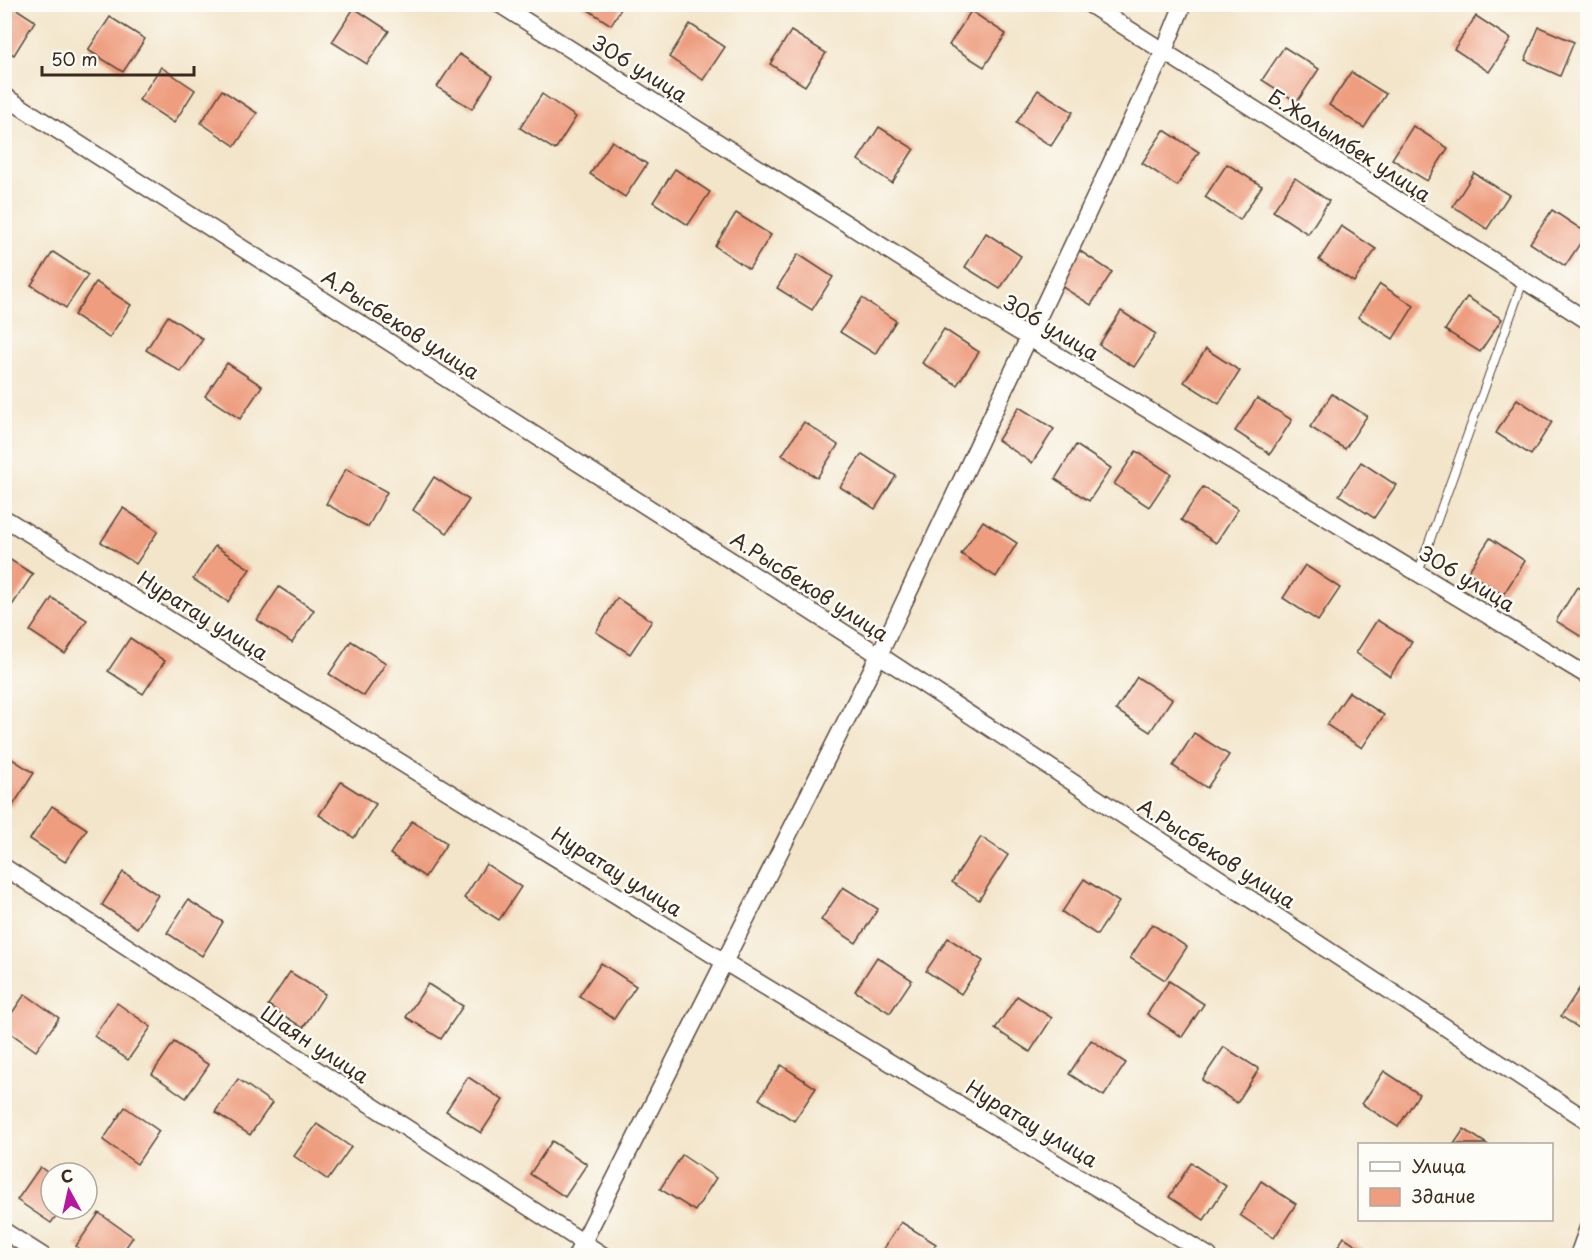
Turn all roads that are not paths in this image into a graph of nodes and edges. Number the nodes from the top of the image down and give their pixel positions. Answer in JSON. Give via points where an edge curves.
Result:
{"nodes":[{"id":1,"x":499,"y":4,"type":"edge"},
{"id":2,"x":1089,"y":4,"type":"edge"},
{"id":3,"x":1183,"y":4,"type":"edge"},
{"id":4,"x":1164,"y":51,"type":"junction"},
{"id":5,"x":4,"y":96,"type":"edge"},
{"id":6,"x":1523,"y":280,"type":"junction"},
{"id":7,"x":1587,"y":321,"type":"edge"},
{"id":8,"x":1027,"y":337,"type":"junction"},
{"id":9,"x":4,"y":518,"type":"edge"},
{"id":10,"x":1418,"y":573,"type":"junction"},
{"id":11,"x":879,"y":655,"type":"junction"},
{"id":12,"x":1587,"y":676,"type":"edge"},
{"id":13,"x":4,"y":867,"type":"edge"},
{"id":14,"x":723,"y":961,"type":"junction"},
{"id":15,"x":1587,"y":1121,"type":"edge"},
{"id":16,"x":1587,"y":1228,"type":"edge"},
{"id":17,"x":4,"y":1231,"type":"edge"},
{"id":18,"x":579,"y":1249,"type":"edge"},
{"id":19,"x":43,"y":1256,"type":"edge"},
{"id":20,"x":604,"y":1256,"type":"edge"},
{"id":21,"x":1209,"y":1256,"type":"edge"},
{"id":22,"x":1578,"y":1256,"type":"edge"}],
"edges":[{"from":1,"to":8,"type":"street","name":"306 улица"},
{"from":2,"to":4,"type":"street","name":"Б.Жолымбек улица"},
{"from":3,"to":4,"type":"street"},
{"from":4,"to":6,"type":"street","name":"Б.Жолымбек улица"},
{"from":4,"to":8,"type":"street"},
{"from":5,"to":11,"type":"street","name":"А.Рысбеков улица"},
{"from":6,"to":7,"type":"street","name":"Б.Жолымбек улица"},
{"from":6,"to":10,"type":"lane"},
{"from":8,"to":10,"type":"street","name":"306 улица"},
{"from":8,"to":11,"type":"street"},
{"from":9,"to":14,"type":"street","name":"Нуратау улица"},
{"from":10,"to":12,"type":"street","name":"306 улица"},
{"from":11,"to":14,"type":"street"},
{"from":11,"to":15,"type":"street","name":"А.Рысбеков улица"},
{"from":13,"to":18,"type":"street","name":"Шаян улица"},
{"from":14,"to":18,"type":"street"},
{"from":14,"to":21,"type":"street","name":"Нуратау улица"},
{"from":16,"to":22,"type":"street"},
{"from":17,"to":19,"type":"street"},
{"from":18,"to":20,"type":"street","name":"Шаян улица"}]}
